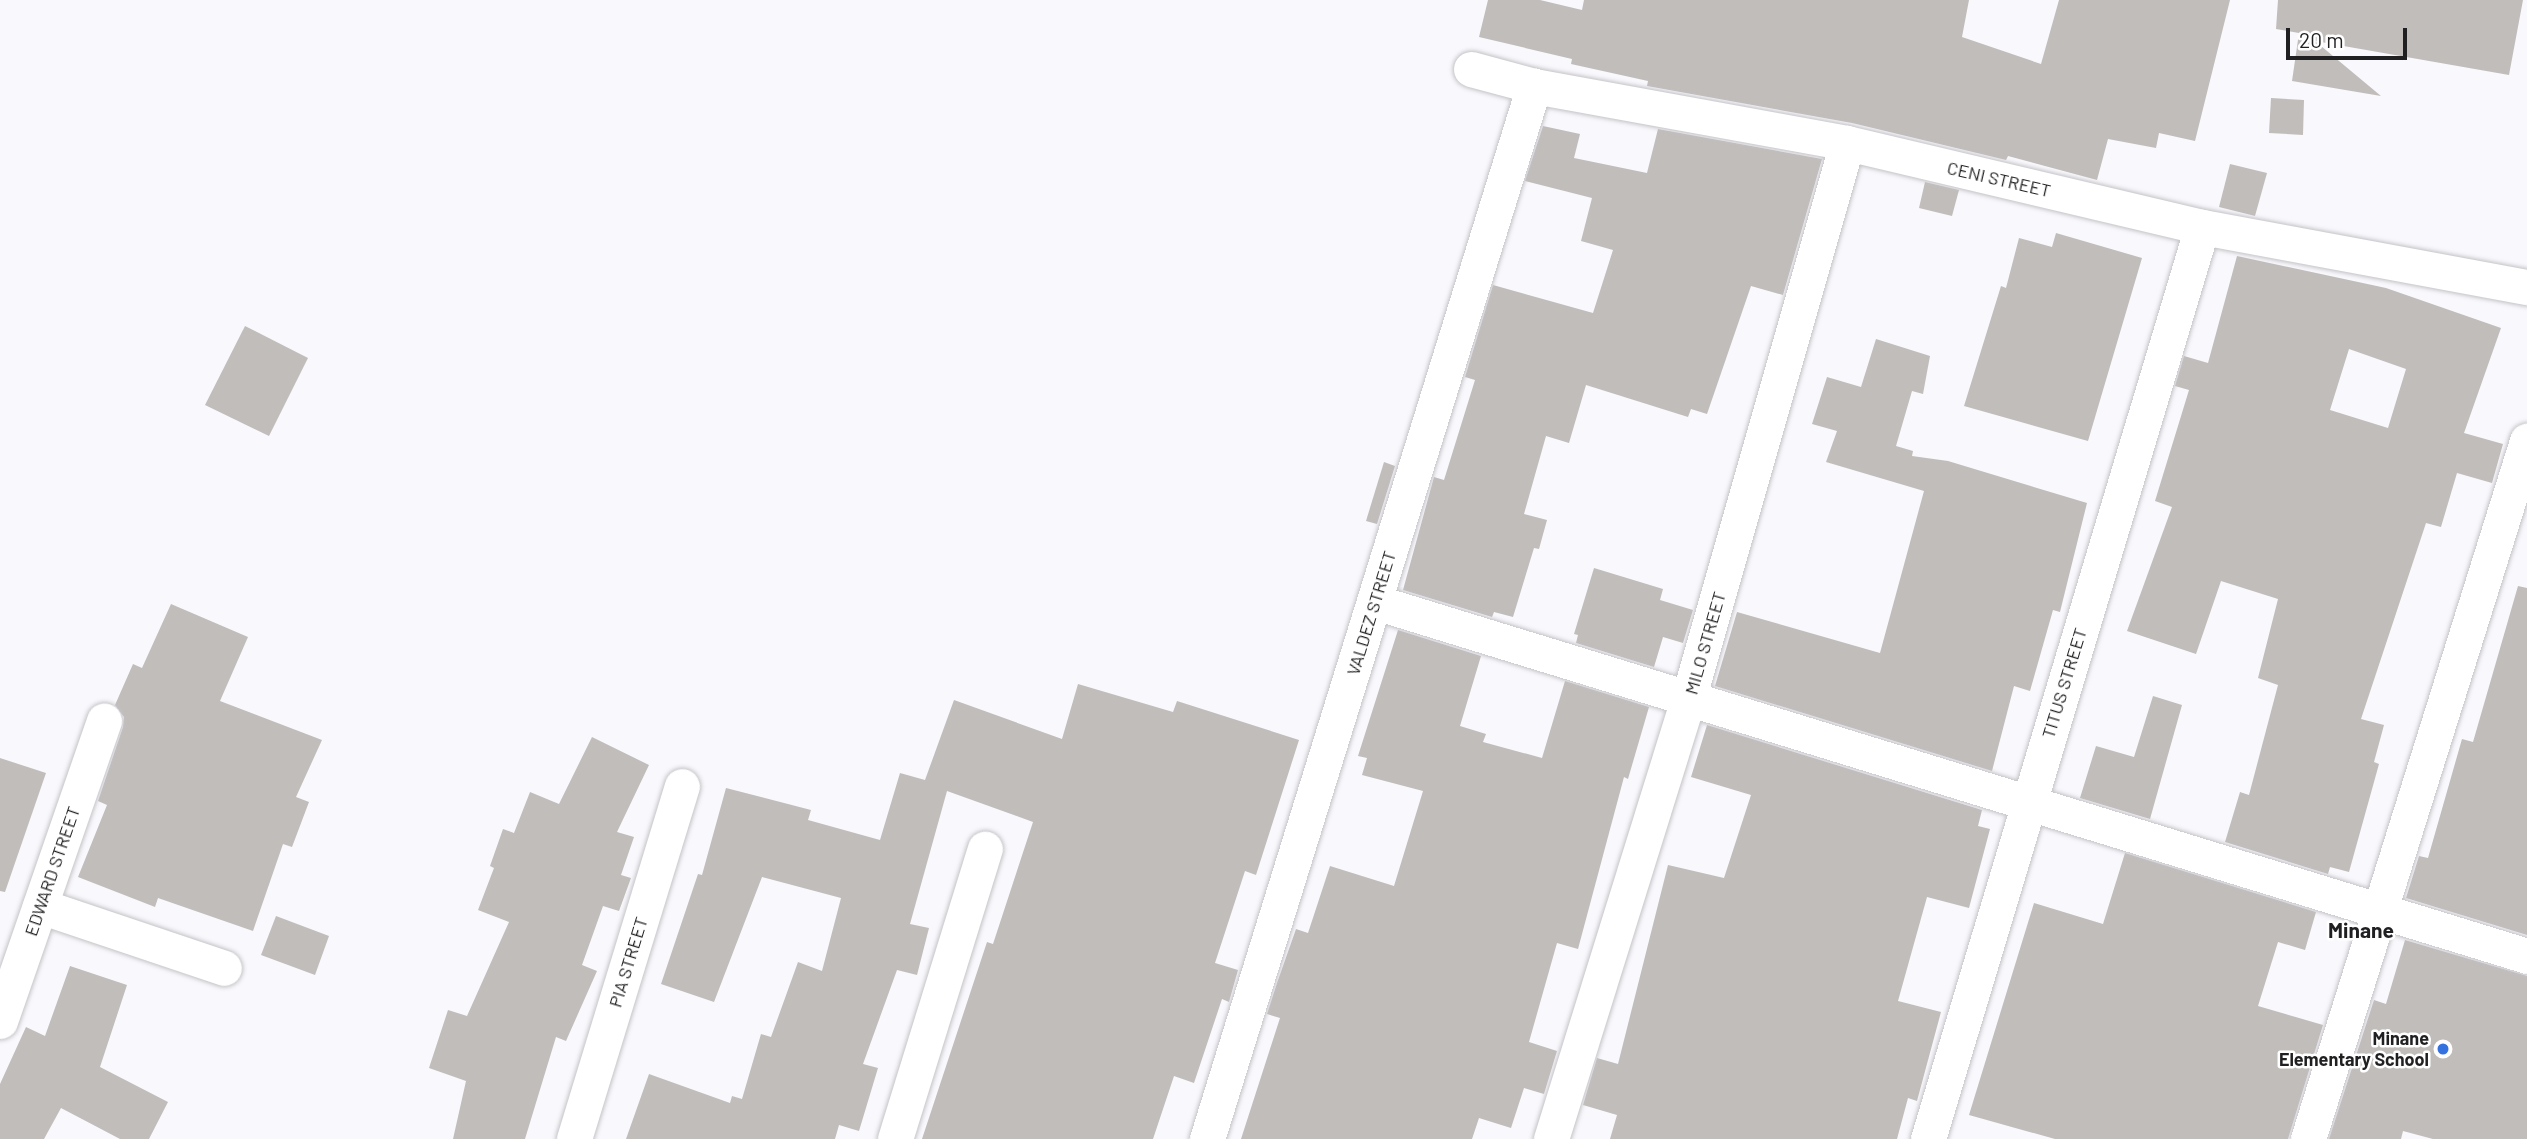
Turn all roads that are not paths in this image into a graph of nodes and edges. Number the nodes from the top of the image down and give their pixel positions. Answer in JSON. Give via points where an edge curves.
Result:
{"nodes":[{"id":1,"x":1471,"y":69,"type":"dead end"},
{"id":2,"x":1534,"y":86,"type":"junction"},
{"id":3,"x":1847,"y":143,"type":"junction"},
{"id":4,"x":2202,"y":227,"type":"junction"},
{"id":5,"x":2527,"y":287,"type":"edge"},
{"id":6,"x":2527,"y":441,"type":"edge"},
{"id":7,"x":1375,"y":602,"type":"junction"},
{"id":8,"x":1689,"y":696,"type":"junction"},
{"id":9,"x":104,"y":721,"type":"dead end"},
{"id":10,"x":682,"y":786,"type":"dead end"},
{"id":11,"x":2029,"y":801,"type":"junction"},
{"id":12,"x":985,"y":849,"type":"dead end"},
{"id":13,"x":40,"y":906,"type":"junction"},
{"id":14,"x":2378,"y":911,"type":"junction"},
{"id":15,"x":2527,"y":956,"type":"edge"},
{"id":16,"x":224,"y":968,"type":"dead end"},
{"id":17,"x":0,"y":1021,"type":"edge"},
{"id":18,"x":575,"y":1139,"type":"edge"},
{"id":19,"x":895,"y":1139,"type":"edge"},
{"id":20,"x":1207,"y":1139,"type":"edge"},
{"id":21,"x":1550,"y":1139,"type":"edge"},
{"id":22,"x":1928,"y":1139,"type":"edge"},
{"id":23,"x":2308,"y":1139,"type":"edge"}],
"edges":[{"from":1,"to":2,"type":"street","name":"CENI STREET"},
{"from":2,"to":3,"type":"street","name":"CENI STREET"},
{"from":2,"to":7,"type":"street","name":"VALDEZ STREET"},
{"from":3,"to":4,"type":"street","name":"CENI STREET"},
{"from":3,"to":8,"type":"street","name":"MILO STREET"},
{"from":4,"to":5,"type":"street","name":"CENI STREET"},
{"from":4,"to":11,"type":"street","name":"TITUS STREET"},
{"from":6,"to":14,"type":"street"},
{"from":7,"to":8,"type":"street"},
{"from":7,"to":20,"type":"street","name":"VALDEZ STREET"},
{"from":8,"to":11,"type":"street"},
{"from":8,"to":21,"type":"street","name":"MILO STREET"},
{"from":9,"to":13,"type":"street","name":"EDWARD STREET"},
{"from":10,"to":18,"type":"street","name":"PIA STREET"},
{"from":11,"to":14,"type":"street"},
{"from":11,"to":22,"type":"street","name":"TITUS STREET"},
{"from":12,"to":19,"type":"street"},
{"from":13,"to":16,"type":"street"},
{"from":13,"to":17,"type":"street","name":"EDWARD STREET"},
{"from":14,"to":15,"type":"street"},
{"from":14,"to":23,"type":"street"}]}
